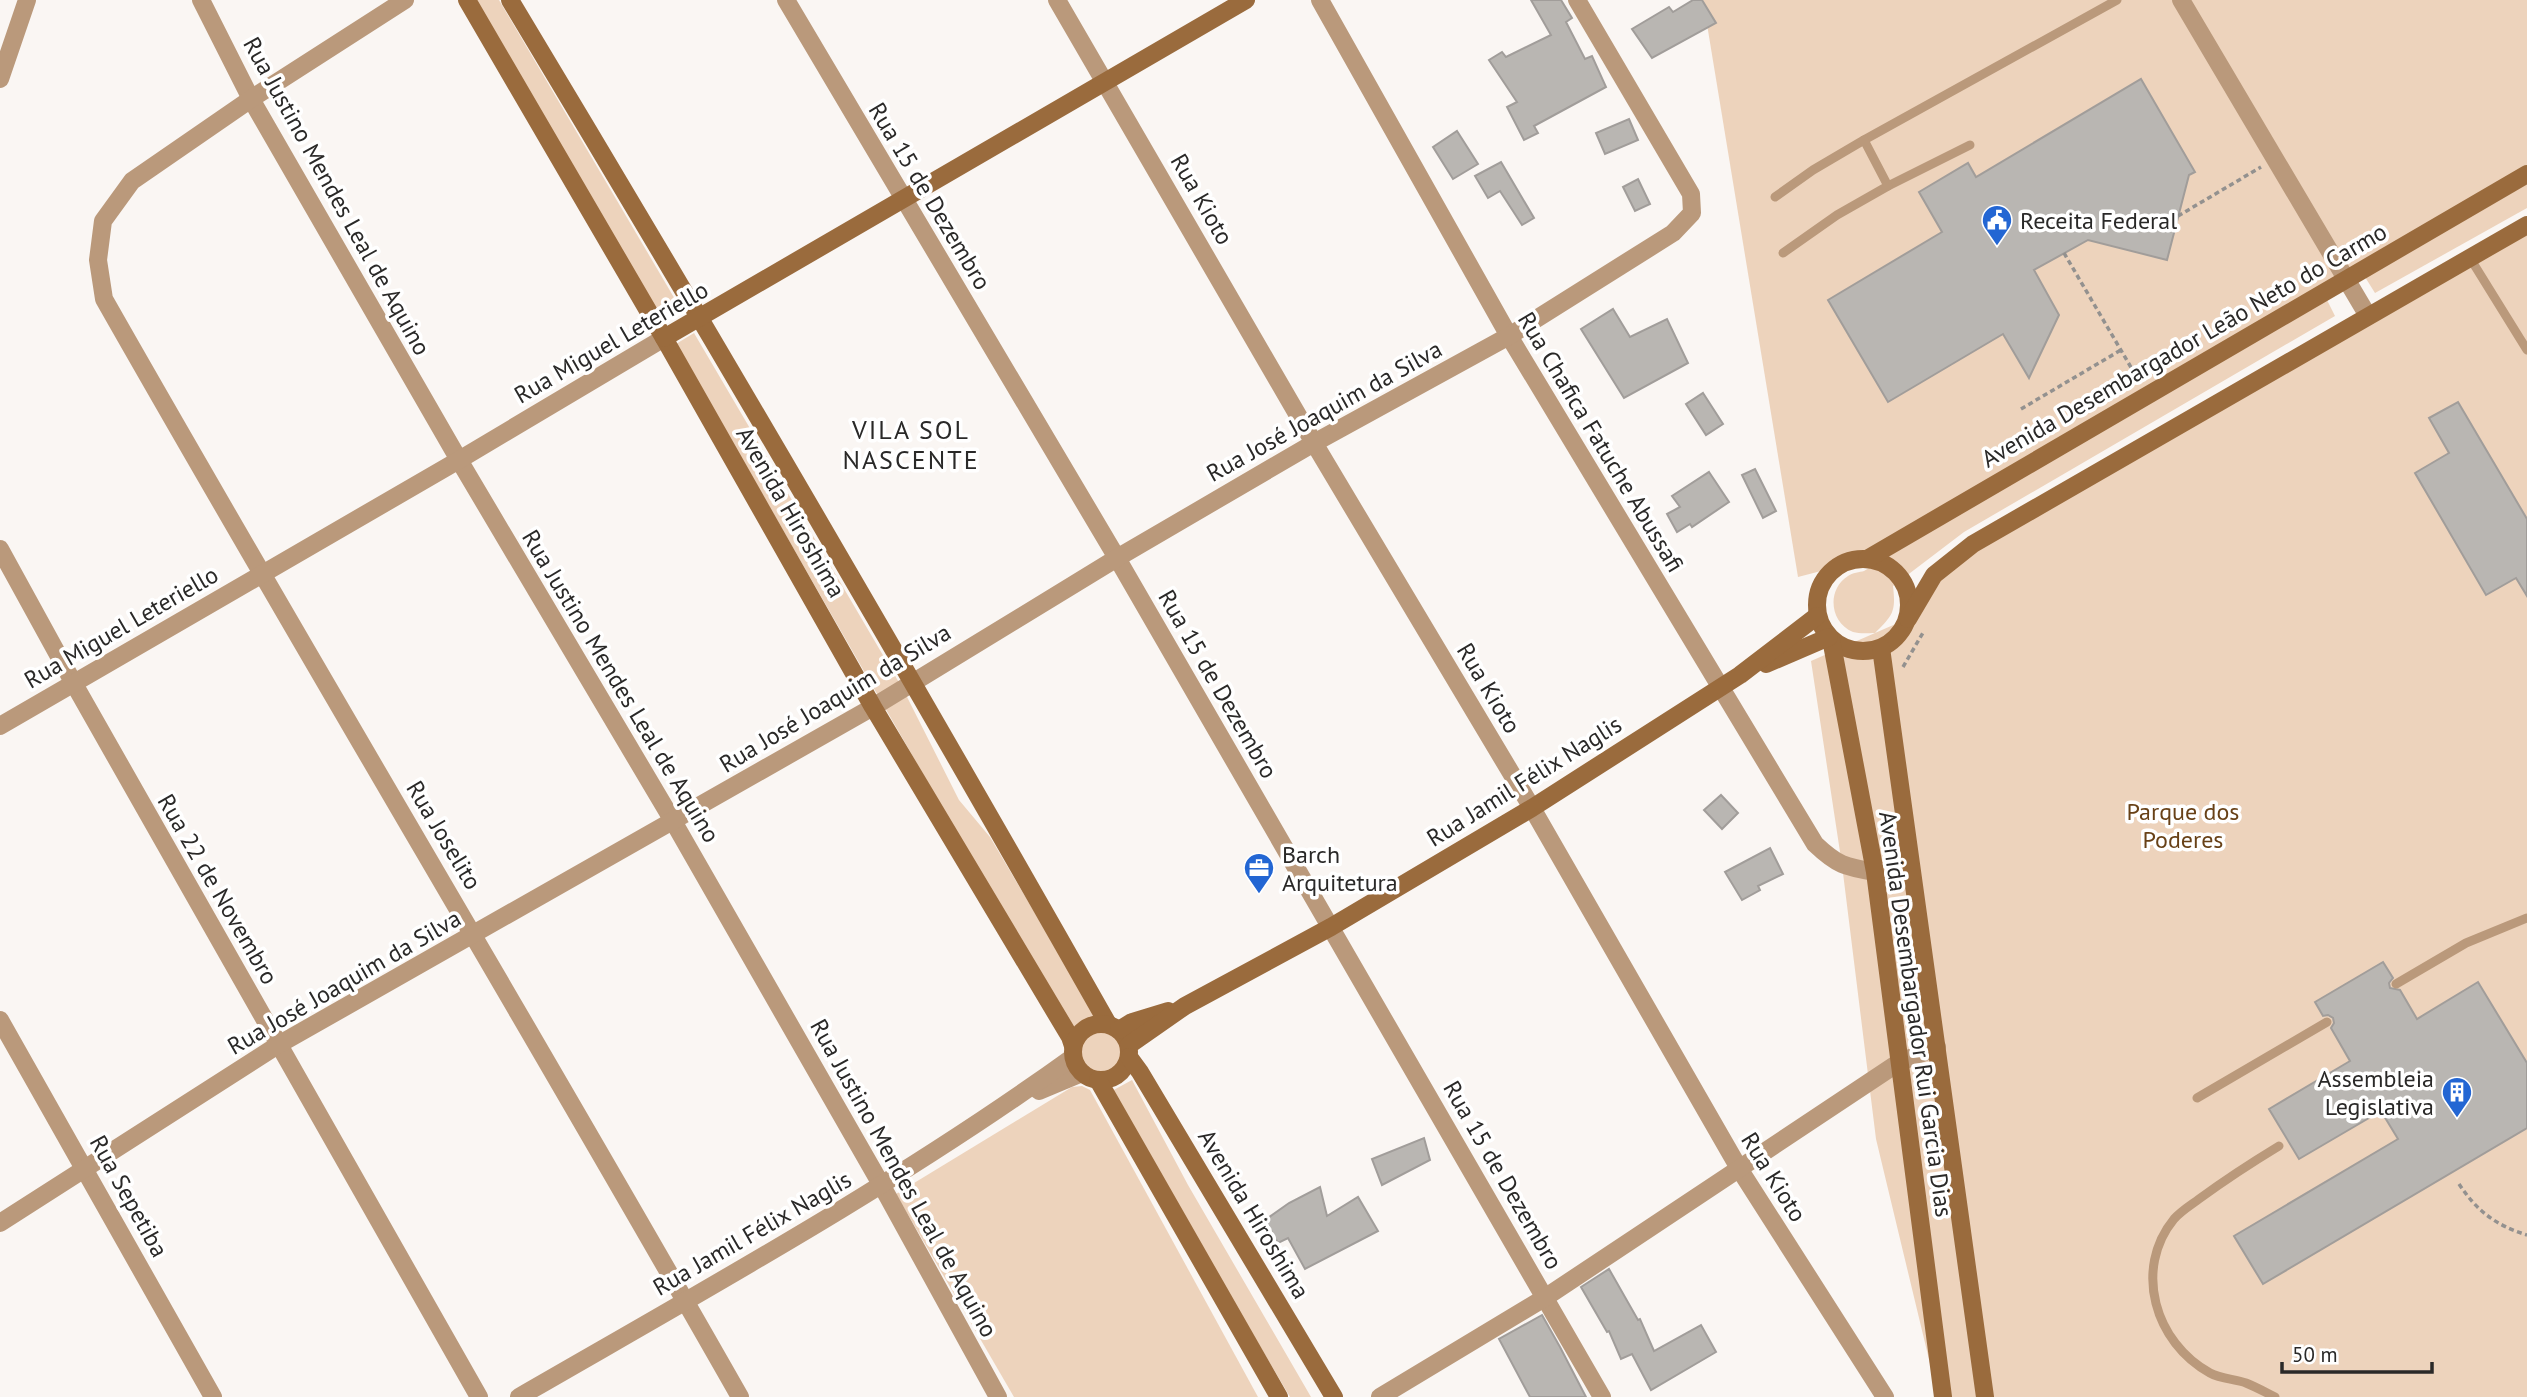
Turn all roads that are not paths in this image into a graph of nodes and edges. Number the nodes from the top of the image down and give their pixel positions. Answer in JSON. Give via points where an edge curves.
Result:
{"nodes":[{"id":1,"x":27,"y":0,"type":"edge"},
{"id":2,"x":201,"y":0,"type":"edge"},
{"id":3,"x":405,"y":0,"type":"edge"},
{"id":4,"x":467,"y":0,"type":"edge"},
{"id":5,"x":510,"y":0,"type":"edge"},
{"id":6,"x":786,"y":0,"type":"edge"},
{"id":7,"x":1057,"y":0,"type":"edge"},
{"id":8,"x":1246,"y":0,"type":"edge"},
{"id":9,"x":1320,"y":0,"type":"edge"},
{"id":10,"x":1577,"y":0,"type":"edge"},
{"id":11,"x":2117,"y":0,"type":"edge"},
{"id":12,"x":2187,"y":3,"type":"edge"},
{"id":13,"x":0,"y":79,"type":"edge"},
{"id":14,"x":1106,"y":82,"type":"junction"},
{"id":15,"x":251,"y":99,"type":"junction"},
{"id":16,"x":1864,"y":140,"type":"junction"},
{"id":17,"x":1970,"y":145,"type":"dead end"},
{"id":18,"x":2527,"y":174,"type":"edge"},
{"id":19,"x":1888,"y":186,"type":"junction"},
{"id":20,"x":1775,"y":197,"type":"dead end"},
{"id":21,"x":904,"y":200,"type":"junction"},
{"id":22,"x":2527,"y":225,"type":"edge"},
{"id":23,"x":1783,"y":253,"type":"dead end"},
{"id":24,"x":2470,"y":258,"type":"junction"},
{"id":25,"x":2346,"y":279,"type":"junction"},
{"id":26,"x":2368,"y":316,"type":"junction"},
{"id":27,"x":701,"y":317,"type":"junction"},
{"id":28,"x":1509,"y":336,"type":"junction"},
{"id":29,"x":664,"y":338,"type":"junction"},
{"id":30,"x":2527,"y":350,"type":"edge"},
{"id":31,"x":1314,"y":443,"type":"junction"},
{"id":32,"x":459,"y":460,"type":"junction"},
{"id":33,"x":0,"y":549,"type":"edge"},
{"id":34,"x":1117,"y":558,"type":"junction"},
{"id":35,"x":1867,"y":559,"type":"junction"},
{"id":36,"x":261,"y":575,"type":"junction"},
{"id":37,"x":1817,"y":616,"type":"junction"},
{"id":38,"x":1908,"y":619,"type":"junction"},
{"id":39,"x":1830,"y":638,"type":"junction"},
{"id":40,"x":1881,"y":648,"type":"junction"},
{"id":41,"x":1740,"y":675,"type":"junction"},
{"id":42,"x":914,"y":681,"type":"junction"},
{"id":43,"x":73,"y":682,"type":"junction"},
{"id":44,"x":1720,"y":687,"type":"junction"},
{"id":45,"x":873,"y":706,"type":"junction"},
{"id":46,"x":0,"y":726,"type":"edge"},
{"id":47,"x":1532,"y":808,"type":"junction"},
{"id":48,"x":673,"y":821,"type":"junction"},
{"id":49,"x":1875,"y":872,"type":"junction"},
{"id":50,"x":2527,"y":918,"type":"edge"},
{"id":51,"x":1331,"y":928,"type":"junction"},
{"id":52,"x":475,"y":935,"type":"junction"},
{"id":53,"x":2396,"y":984,"type":"dead end"},
{"id":54,"x":0,"y":1020,"type":"edge"},
{"id":55,"x":2327,"y":1022,"type":"dead end"},
{"id":56,"x":1121,"y":1039,"type":"junction"},
{"id":57,"x":278,"y":1045,"type":"junction"},
{"id":58,"x":1937,"y":1047,"type":"junction"},
{"id":59,"x":1898,"y":1063,"type":"junction"},
{"id":60,"x":1082,"y":1064,"type":"junction"},
{"id":61,"x":2197,"y":1098,"type":"dead end"},
{"id":62,"x":2279,"y":1146,"type":"dead end"},
{"id":63,"x":86,"y":1169,"type":"junction"},
{"id":64,"x":1740,"y":1170,"type":"junction"},
{"id":65,"x":882,"y":1186,"type":"junction"},
{"id":66,"x":0,"y":1206,"type":"edge"},
{"id":67,"x":25,"y":1207,"type":"junction"},
{"id":68,"x":0,"y":1223,"type":"edge"},
{"id":69,"x":1546,"y":1297,"type":"junction"},
{"id":70,"x":685,"y":1301,"type":"junction"},
{"id":71,"x":213,"y":1397,"type":"edge"},
{"id":72,"x":479,"y":1397,"type":"edge"},
{"id":73,"x":519,"y":1397,"type":"edge"},
{"id":74,"x":740,"y":1397,"type":"edge"},
{"id":75,"x":998,"y":1397,"type":"edge"},
{"id":76,"x":1279,"y":1397,"type":"edge"},
{"id":77,"x":1334,"y":1397,"type":"edge"},
{"id":78,"x":1380,"y":1397,"type":"edge"},
{"id":79,"x":1602,"y":1397,"type":"edge"},
{"id":80,"x":1885,"y":1397,"type":"edge"},
{"id":81,"x":1943,"y":1397,"type":"edge"},
{"id":82,"x":1985,"y":1397,"type":"edge"},
{"id":83,"x":2275,"y":1397,"type":"edge"}],
"edges":[{"from":1,"to":13,"type":"street"},
{"from":2,"to":15,"type":"street","name":"Rua Justino Mendes Leal de Aquino"},
{"from":3,"to":15,"type":"street"},
{"from":4,"to":29,"type":"main road","name":"Avenida Hiroshima"},
{"from":5,"to":27,"type":"main road","name":"Avenida Hiroshima"},
{"from":6,"to":21,"type":"street","name":"Rua 15 de Dezembro"},
{"from":7,"to":14,"type":"street","name":"Rua Kioto"},
{"from":8,"to":14,"type":"main road","name":"Rua Miguel Leteriello"},
{"from":9,"to":28,"type":"street","name":"Rua Chafica Fatuche Abussafi"},
{"from":10,"to":28,"type":"street","name":"Rua José Joaquim da Silva","via":[[1691,194],[1692,213],[1673,233]]},
{"from":11,"to":16,"type":"lane"},
{"from":12,"to":25,"type":"street"},
{"from":14,"to":21,"type":"main road","name":"Rua Miguel Leteriello"},
{"from":14,"to":31,"type":"street","name":"Rua Kioto"},
{"from":15,"to":32,"type":"street","name":"Rua Justino Mendes Leal de Aquino"},
{"from":15,"to":36,"type":"street","name":"Rua Joselito","via":[[132,181],[103,221],[98,260],[104,299]]},
{"from":16,"to":19,"type":"lane"},
{"from":16,"to":20,"type":"lane"},
{"from":17,"to":19,"type":"lane"},
{"from":18,"to":25,"type":"main road","name":"Avenida Desembargador Leão Neto do Carmo"},
{"from":19,"to":23,"type":"lane"},
{"from":21,"to":27,"type":"main road","name":"Rua Miguel Leteriello"},
{"from":21,"to":34,"type":"street","name":"Rua 15 de Dezembro"},
{"from":22,"to":24,"type":"main road"},
{"from":24,"to":26,"type":"main road"},
{"from":24,"to":30,"type":"lane"},
{"from":25,"to":26,"type":"street"},
{"from":25,"to":35,"type":"main road","name":"Avenida Desembargador Leão Neto do Carmo"},
{"from":26,"to":38,"type":"main road","via":[[1973,544],[1934,575]]},
{"from":27,"to":29,"type":"main road","name":"Rua Miguel Leteriello"},
{"from":27,"to":42,"type":"main road","name":"Avenida Hiroshima"},
{"from":28,"to":31,"type":"street","name":"Rua José Joaquim da Silva"},
{"from":28,"to":44,"type":"street","name":"Rua Chafica Fatuche Abussafi"},
{"from":29,"to":32,"type":"street","name":"Rua Miguel Leteriello"},
{"from":29,"to":45,"type":"main road","name":"Avenida Hiroshima"},
{"from":31,"to":34,"type":"street","name":"Rua José Joaquim da Silva"},
{"from":31,"to":47,"type":"street","name":"Rua Kioto"},
{"from":32,"to":36,"type":"street","name":"Rua Miguel Leteriello"},
{"from":32,"to":48,"type":"street","name":"Rua Justino Mendes Leal de Aquino"},
{"from":33,"to":43,"type":"street","name":"Rua 22 de Novembro"},
{"from":34,"to":42,"type":"street","name":"Rua José Joaquim da Silva"},
{"from":34,"to":51,"type":"street","name":"Rua 15 de Dezembro"},
{"from":35,"to":37,"type":"main road","via":[[1849,561],[1822,582],[1816,598]]},
{"from":35,"to":38,"type":"main road","via":[[1896,572],[1906,586]]},
{"from":36,"to":43,"type":"street","name":"Rua Miguel Leteriello"},
{"from":36,"to":52,"type":"street","name":"Rua Joselito"},
{"from":37,"to":39,"type":"main road"},
{"from":37,"to":41,"type":"main road","name":"Rua Jamil Félix Naglis"},
{"from":38,"to":40,"type":"main road","via":[[1898,636]]},
{"from":39,"to":40,"type":"main road","via":[[1846,649]]},
{"from":39,"to":41,"type":"main road","name":"Rua Jamil Félix Naglis"},
{"from":39,"to":49,"type":"main road","name":"Avenida Desembargador Rui Garcia Dias"},
{"from":40,"to":58,"type":"main road","name":"Avenida Desembargador Rui Garcia Dias"},
{"from":41,"to":44,"type":"main road","name":"Rua Jamil Félix Naglis"},
{"from":42,"to":45,"type":"street","name":"Rua José Joaquim da Silva"},
{"from":42,"to":56,"type":"main road","name":"Avenida Hiroshima"},
{"from":43,"to":46,"type":"street","name":"Rua Miguel Leteriello"},
{"from":43,"to":57,"type":"street","name":"Rua 22 de Novembro"},
{"from":44,"to":47,"type":"main road","name":"Rua Jamil Félix Naglis"},
{"from":44,"to":49,"type":"street","name":"Rua Chafica Fatuche Abussafi","via":[[1815,844],[1832,860]]},
{"from":45,"to":48,"type":"street","name":"Rua José Joaquim da Silva"},
{"from":45,"to":60,"type":"main road","name":"Avenida Hiroshima"},
{"from":47,"to":51,"type":"main road","name":"Rua Jamil Félix Naglis"},
{"from":47,"to":64,"type":"street","name":"Rua Kioto"},
{"from":48,"to":52,"type":"street","name":"Rua José Joaquim da Silva"},
{"from":48,"to":65,"type":"street","name":"Rua Justino Mendes Leal de Aquino"},
{"from":49,"to":59,"type":"main road","name":"Avenida Desembargador Rui Garcia Dias"},
{"from":50,"to":53,"type":"lane","via":[[2466,943]]},
{"from":51,"to":56,"type":"main road","name":"Rua Jamil Félix Naglis"},
{"from":51,"to":69,"type":"street","name":"Rua 15 de Dezembro"},
{"from":52,"to":57,"type":"street","name":"Rua José Joaquim da Silva"},
{"from":52,"to":70,"type":"street","name":"Rua Joselito"},
{"from":54,"to":63,"type":"street","name":"Rua Sepetiba"},
{"from":55,"to":61,"type":"lane"},
{"from":56,"to":60,"type":"main road","via":[[1090,1026],[1077,1038]]},
{"from":56,"to":60,"type":"main road","via":[[1121,1072],[1106,1080]]},
{"from":56,"to":77,"type":"main road","name":"Avenida Hiroshima"},
{"from":57,"to":63,"type":"street","name":"Rua José Joaquim da Silva"},
{"from":57,"to":72,"type":"street","name":"Rua 22 de Novembro"},
{"from":58,"to":59,"type":"street"},
{"from":58,"to":82,"type":"main road","name":"Avenida Desembargador Rui Garcia Dias"},
{"from":59,"to":64,"type":"street"},
{"from":59,"to":81,"type":"main road","name":"Avenida Desembargador Rui Garcia Dias"},
{"from":60,"to":65,"type":"street","name":"Rua Jamil Félix Naglis","via":[[1007,1105]]},
{"from":60,"to":76,"type":"main road","name":"Avenida Hiroshima"},
{"from":62,"to":83,"type":"lane","via":[[2176,1216],[2159,1239],[2153,1273],[2154,1301],[2164,1327],[2186,1354],[2211,1374]]},
{"from":63,"to":67,"type":"street","name":"Rua José Joaquim da Silva"},
{"from":63,"to":71,"type":"street","name":"Rua Sepetiba"},
{"from":64,"to":69,"type":"street"},
{"from":64,"to":80,"type":"street","name":"Rua Kioto"},
{"from":65,"to":70,"type":"street","name":"Rua Jamil Félix Naglis"},
{"from":65,"to":75,"type":"street","name":"Rua Justino Mendes Leal de Aquino"},
{"from":66,"to":67,"type":"street"},
{"from":67,"to":68,"type":"street","name":"Rua José Joaquim da Silva"},
{"from":69,"to":78,"type":"street"},
{"from":69,"to":79,"type":"street","name":"Rua 15 de Dezembro"},
{"from":70,"to":73,"type":"street","name":"Rua Jamil Félix Naglis"},
{"from":70,"to":74,"type":"street","name":"Rua Joselito"}]}
